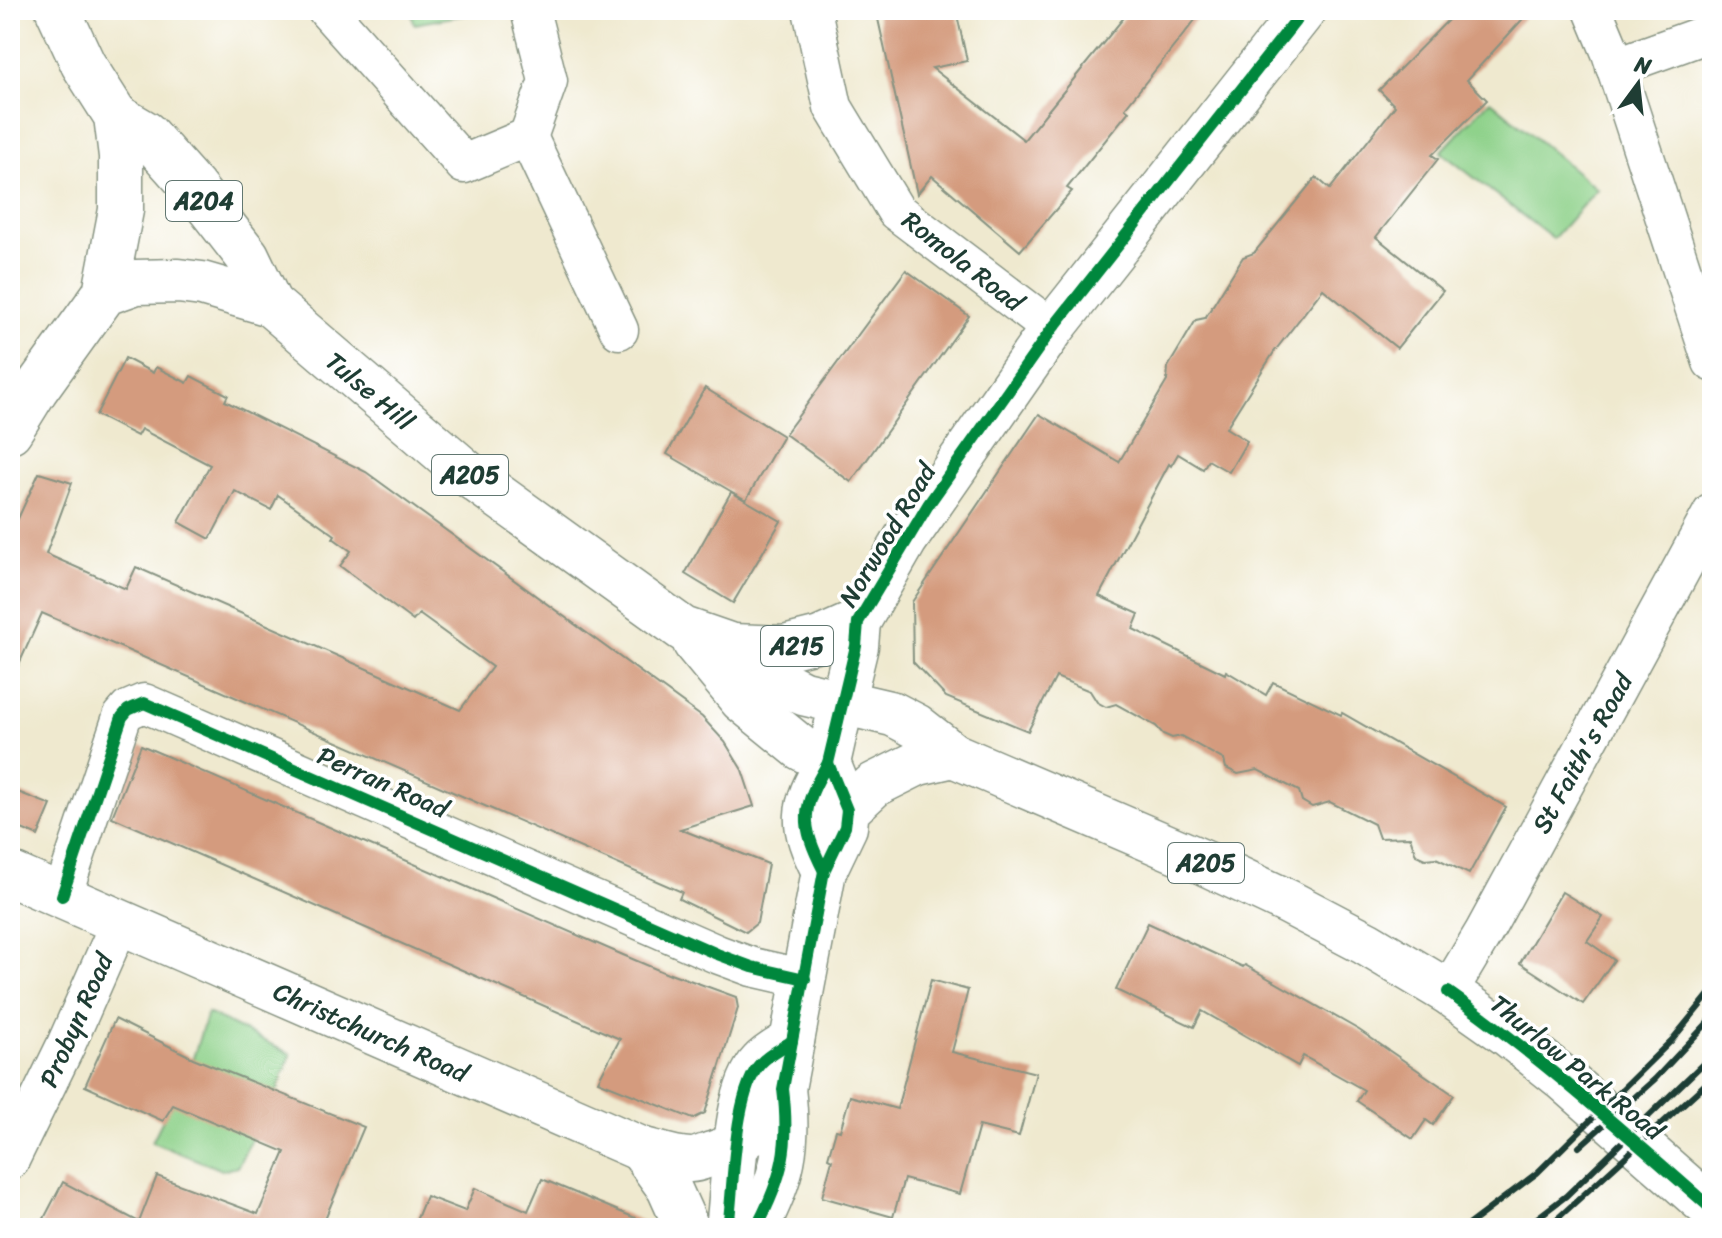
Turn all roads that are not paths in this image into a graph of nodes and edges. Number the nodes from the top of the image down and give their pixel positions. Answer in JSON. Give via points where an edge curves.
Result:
{"nodes":[{"id":1,"x":58,"y":10,"type":"edge"},
{"id":2,"x":327,"y":10,"type":"edge"},
{"id":3,"x":530,"y":10,"type":"edge"},
{"id":4,"x":812,"y":10,"type":"edge"},
{"id":5,"x":1304,"y":10,"type":"edge"},
{"id":6,"x":1593,"y":10,"type":"edge"},
{"id":7,"x":1712,"y":32,"type":"edge"},
{"id":8,"x":1615,"y":67,"type":"junction"},
{"id":9,"x":116,"y":116,"type":"junction"},
{"id":10,"x":528,"y":137,"type":"junction"},
{"id":11,"x":105,"y":293,"type":"junction"},
{"id":12,"x":270,"y":304,"type":"junction"},
{"id":13,"x":1052,"y":329,"type":"junction"},
{"id":14,"x":619,"y":330,"type":"dead end"},
{"id":15,"x":1712,"y":362,"type":"edge"},
{"id":16,"x":10,"y":431,"type":"edge"},
{"id":17,"x":1712,"y":513,"type":"edge"},
{"id":18,"x":858,"y":622,"type":"junction"},
{"id":19,"x":683,"y":629,"type":"junction"},
{"id":20,"x":732,"y":646,"type":"junction"},
{"id":21,"x":843,"y":701,"type":"junction"},
{"id":22,"x":953,"y":755,"type":"junction"},
{"id":23,"x":828,"y":763,"type":"junction"},
{"id":24,"x":847,"y":810,"type":"junction"},
{"id":25,"x":824,"y":871,"type":"junction"},
{"id":26,"x":10,"y":874,"type":"edge"},
{"id":27,"x":62,"y":896,"type":"junction"},
{"id":28,"x":120,"y":922,"type":"junction"},
{"id":29,"x":805,"y":979,"type":"junction"},
{"id":30,"x":1448,"y":992,"type":"junction"},
{"id":31,"x":792,"y":1041,"type":"junction"},
{"id":32,"x":783,"y":1089,"type":"junction"},
{"id":33,"x":737,"y":1145,"type":"junction"},
{"id":34,"x":641,"y":1149,"type":"junction"},
{"id":35,"x":10,"y":1160,"type":"edge"},
{"id":36,"x":1712,"y":1209,"type":"edge"},
{"id":37,"x":687,"y":1228,"type":"edge"},
{"id":38,"x":728,"y":1228,"type":"edge"},
{"id":39,"x":756,"y":1228,"type":"edge"}],
"edges":[{"from":1,"to":9,"type":"main road","name":"Tulse Hill","number":"A204"},
{"from":2,"to":10,"type":"street","via":[[464,164]]},
{"from":3,"to":10,"type":"street","via":[[548,81]]},
{"from":4,"to":13,"type":"street","name":"Romola Road","via":[[833,107],[896,211]]},
{"from":5,"to":13,"type":"main road","name":"Norwood Road","number":"A215"},
{"from":6,"to":8,"type":"street"},
{"from":7,"to":8,"type":"street"},
{"from":8,"to":15,"type":"street"},
{"from":9,"to":11,"type":"main road","name":"Tulse Hill","number":"A204","via":[[121,210]]},
{"from":9,"to":12,"type":"main road","name":"Tulse Hill","number":"A204","via":[[145,133],[194,188],[247,256]]},
{"from":10,"to":14,"type":"street"},
{"from":11,"to":12,"type":"main road","number":"A205","via":[[136,282],[178,281]]},
{"from":11,"to":16,"type":"main road"},
{"from":12,"to":19,"type":"main road","name":"Tulse Hill","number":"A205","via":[[473,478]]},
{"from":13,"to":18,"type":"main road","name":"Norwood Road","number":"A215","via":[[928,505]]},
{"from":17,"to":30,"type":"street","name":"St Faith's Road"},
{"from":18,"to":20,"type":"main road","name":"Norwood Road","number":"A215","via":[[784,648]]},
{"from":18,"to":21,"type":"main road","name":"Norwood Road","number":"A215"},
{"from":19,"to":20,"type":"main road","name":"Tulse Hill","number":"A205"},
{"from":19,"to":23,"type":"main road","number":"A205","via":[[740,698]]},
{"from":20,"to":21,"type":"main road","name":"Tulse Hill","number":"A205","via":[[781,683]]},
{"from":21,"to":22,"type":"main road","name":"Thurlow Park Road","number":"A205","via":[[893,714]]},
{"from":21,"to":23,"type":"main road","name":"Norwood Road","number":"A215"},
{"from":22,"to":24,"type":"main road","via":[[918,763],[874,785]]},
{"from":22,"to":30,"type":"main road","name":"Thurlow Park Road","number":"A205","via":[[1288,902]]},
{"from":23,"to":24,"type":"main road"},
{"from":23,"to":25,"type":"main road","name":"Norwood Road","via":[[811,792],[806,816],[808,840]]},
{"from":24,"to":25,"type":"main road","via":[[845,827]]},
{"from":25,"to":29,"type":"main road"},
{"from":26,"to":27,"type":"main road","name":"Christchurch Road"},
{"from":27,"to":28,"type":"main road","name":"Christchurch Road"},
{"from":27,"to":29,"type":"street","name":"Perran Road","via":[[122,717],[144,703],[717,954]]},
{"from":28,"to":34,"type":"main road","name":"Christchurch Road"},
{"from":28,"to":35,"type":"street","name":"Probyn Road"},
{"from":29,"to":31,"type":"main road"},
{"from":30,"to":36,"type":"main road","name":"Thurlow Park Road","number":"A205","via":[[1563,1078]]},
{"from":31,"to":32,"type":"main road"},
{"from":31,"to":33,"type":"main road","via":[[762,1061],[751,1076]]},
{"from":32,"to":33,"type":"main road","via":[[770,1113]]},
{"from":32,"to":39,"type":"main road","via":[[785,1158]]},
{"from":33,"to":34,"type":"main road","name":"Christchurch Road","via":[[695,1160]]},
{"from":33,"to":38,"type":"main road"},
{"from":34,"to":37,"type":"main road","via":[[669,1188]]}]}
